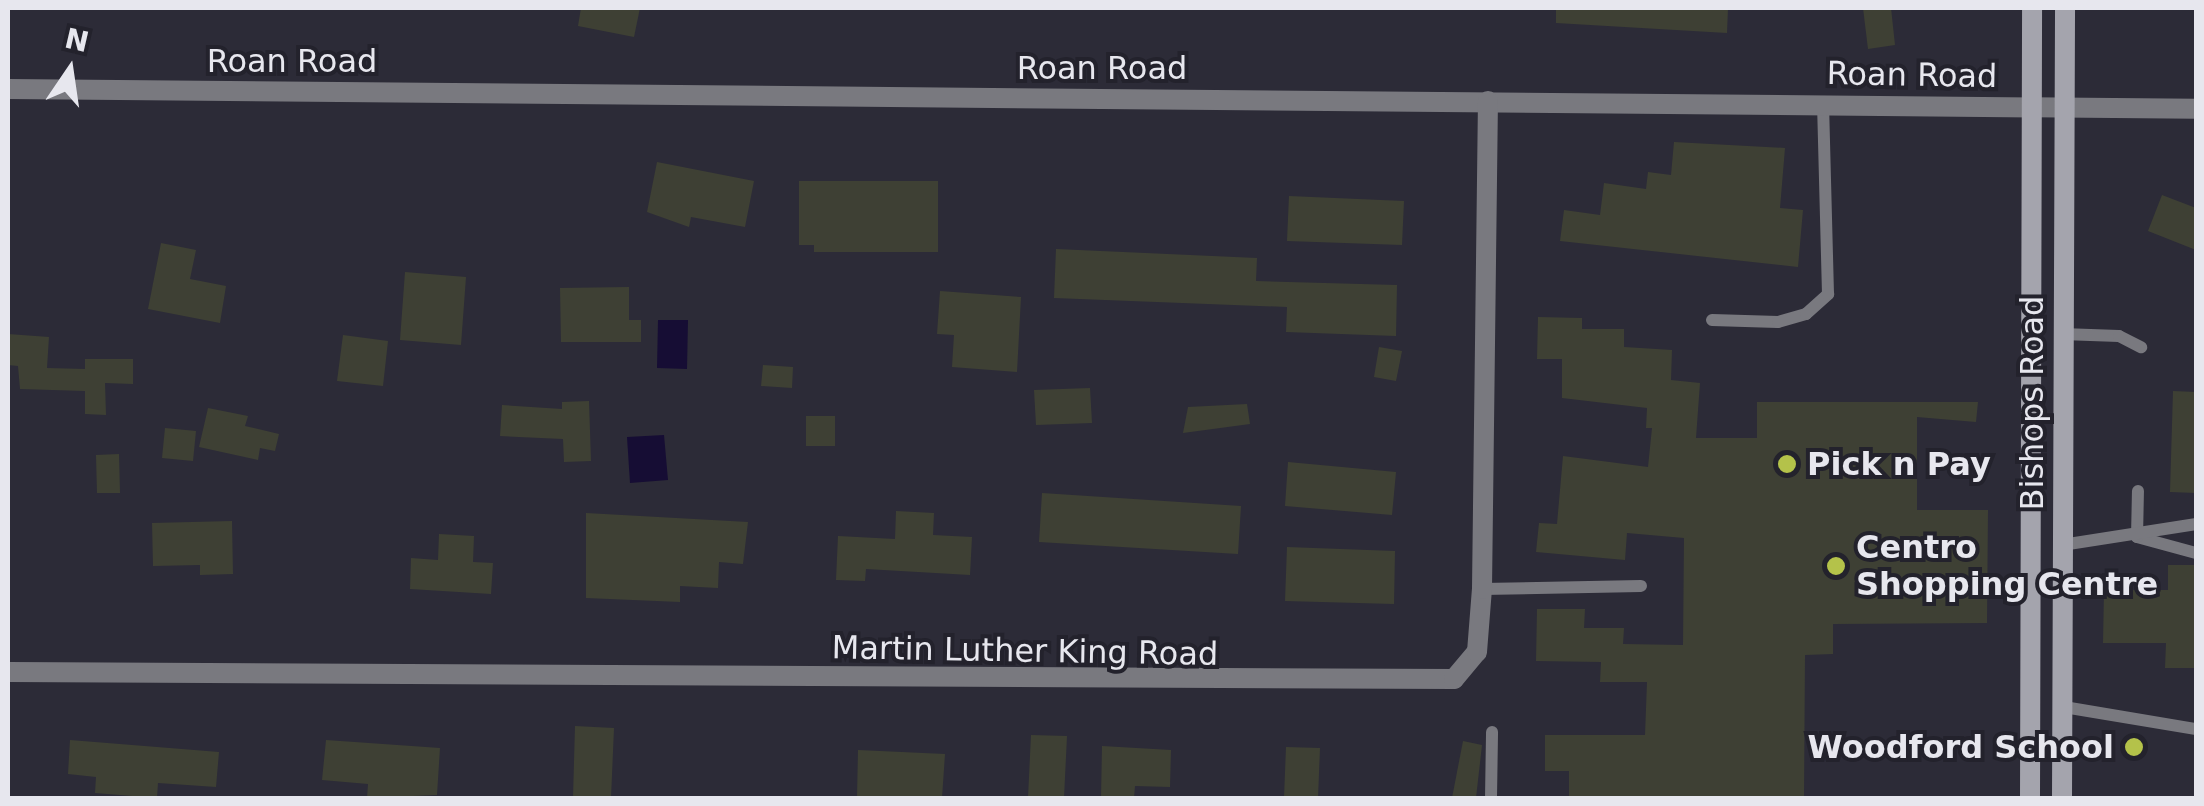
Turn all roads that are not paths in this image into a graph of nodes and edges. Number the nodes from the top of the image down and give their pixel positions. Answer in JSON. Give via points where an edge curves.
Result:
{"nodes":[{"id":1,"x":2032,"y":8,"type":"edge"},
{"id":2,"x":2065,"y":8,"type":"edge"},
{"id":3,"x":8,"y":89,"type":"edge"},
{"id":4,"x":1488,"y":102,"type":"junction"},
{"id":5,"x":1824,"y":104,"type":"junction"},
{"id":6,"x":2030,"y":106,"type":"junction"},
{"id":7,"x":2064,"y":107,"type":"junction"},
{"id":8,"x":2196,"y":109,"type":"edge"},
{"id":9,"x":1712,"y":320,"type":"dead end"},
{"id":10,"x":2062,"y":334,"type":"junction"},
{"id":11,"x":2141,"y":347,"type":"dead end"},
{"id":12,"x":2138,"y":490,"type":"dead end"},
{"id":13,"x":2196,"y":524,"type":"edge"},
{"id":14,"x":2137,"y":537,"type":"junction"},
{"id":15,"x":2062,"y":546,"type":"junction"},
{"id":16,"x":2196,"y":552,"type":"edge"},
{"id":17,"x":1641,"y":586,"type":"dead end"},
{"id":18,"x":1482,"y":589,"type":"junction"},
{"id":19,"x":8,"y":672,"type":"edge"},
{"id":20,"x":2064,"y":707,"type":"junction"},
{"id":21,"x":2196,"y":729,"type":"edge"},
{"id":22,"x":1492,"y":732,"type":"dead end"},
{"id":23,"x":1491,"y":798,"type":"edge"},
{"id":24,"x":2030,"y":798,"type":"edge"},
{"id":25,"x":2062,"y":798,"type":"edge"}],
"edges":[{"from":1,"to":6,"type":"main road","name":"Bishops Road"},
{"from":2,"to":7,"type":"main road","name":"Bishops Road"},
{"from":3,"to":4,"type":"street","name":"Roan Road"},
{"from":4,"to":5,"type":"street","name":"Roan Road"},
{"from":4,"to":18,"type":"street","name":"Martin Luther King Road"},
{"from":5,"to":6,"type":"street","name":"Roan Road"},
{"from":5,"to":9,"type":"lane","via":[[1828,294],[1806,314],[1778,322]]},
{"from":6,"to":7,"type":"street","name":"Roan Road"},
{"from":6,"to":24,"type":"main road","name":"Bishops Road"},
{"from":7,"to":8,"type":"street","name":"Roan Road"},
{"from":7,"to":10,"type":"main road","name":"Bishops Road"},
{"from":10,"to":11,"type":"lane","via":[[2119,336]]},
{"from":10,"to":15,"type":"main road","name":"Bishops Road"},
{"from":12,"to":14,"type":"lane"},
{"from":13,"to":14,"type":"lane"},
{"from":14,"to":15,"type":"lane"},
{"from":14,"to":16,"type":"lane"},
{"from":15,"to":20,"type":"main road","name":"Bishops Road"},
{"from":17,"to":18,"type":"lane"},
{"from":18,"to":19,"type":"street","name":"Martin Luther King Road","via":[[1476,652],[1454,680],[1436,684]]},
{"from":20,"to":21,"type":"lane"},
{"from":20,"to":25,"type":"main road","name":"Bishops Road"},
{"from":22,"to":23,"type":"lane"}]}
